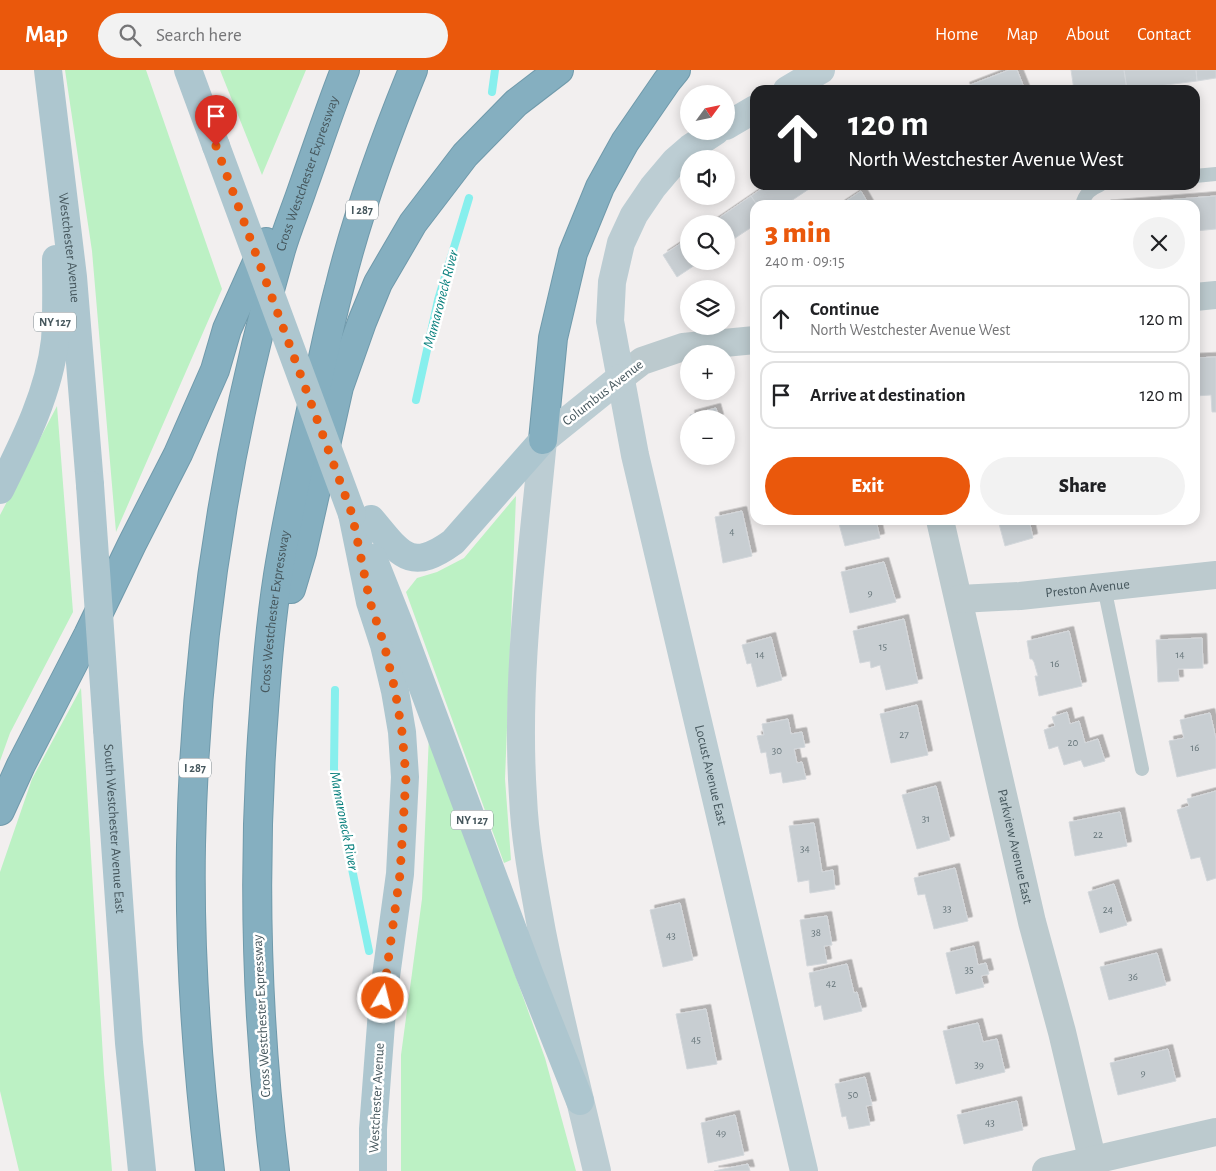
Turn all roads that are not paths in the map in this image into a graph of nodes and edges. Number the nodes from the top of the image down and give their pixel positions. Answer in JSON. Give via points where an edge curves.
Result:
{"nodes":[{"id":1,"x":42,"y":70,"type":"edge"},
{"id":2,"x":48,"y":70,"type":"edge"},
{"id":3,"x":188,"y":70,"type":"edge"},
{"id":4,"x":345,"y":70,"type":"edge"},
{"id":5,"x":413,"y":70,"type":"edge"},
{"id":6,"x":560,"y":70,"type":"edge"},
{"id":7,"x":676,"y":70,"type":"edge"},
{"id":8,"x":821,"y":70,"type":"edge"},
{"id":9,"x":796,"y":85,"type":"edge"},
{"id":10,"x":334,"y":99,"type":"junction"},
{"id":11,"x":53,"y":106,"type":"junction"},
{"id":12,"x":750,"y":112,"type":"edge"},
{"id":13,"x":735,"y":121,"type":"edge"},
{"id":14,"x":702,"y":140,"type":"edge"},
{"id":15,"x":58,"y":143,"type":"junction"},
{"id":16,"x":1216,"y":174,"type":"edge"},
{"id":17,"x":1200,"y":176,"type":"edge"},
{"id":18,"x":1216,"y":295,"type":"edge"},
{"id":19,"x":1200,"y":297,"type":"edge"},
{"id":20,"x":750,"y":341,"type":"edge"},
{"id":21,"x":620,"y":378,"type":"junction"},
{"id":22,"x":542,"y":440,"type":"junction"},
{"id":23,"x":90,"y":485,"type":"joint"},
{"id":24,"x":0,"y":490,"type":"edge"},
{"id":25,"x":941,"y":525,"type":"edge"},
{"id":26,"x":361,"y":531,"type":"junction"},
{"id":27,"x":1216,"y":575,"type":"edge"},
{"id":28,"x":1104,"y":587,"type":"junction"},
{"id":29,"x":959,"y":599,"type":"junction"},
{"id":30,"x":267,"y":669,"type":"junction"},
{"id":31,"x":1142,"y":769,"type":"dead end"},
{"id":32,"x":0,"y":811,"type":"edge"},
{"id":33,"x":580,"y":1101,"type":"junction"},
{"id":34,"x":1216,"y":1132,"type":"edge"},
{"id":35,"x":1094,"y":1165,"type":"edge"},
{"id":36,"x":140,"y":1171,"type":"edge"},
{"id":37,"x":210,"y":1171,"type":"edge"},
{"id":38,"x":275,"y":1171,"type":"edge"},
{"id":39,"x":373,"y":1171,"type":"edge"},
{"id":40,"x":597,"y":1171,"type":"edge"},
{"id":41,"x":804,"y":1171,"type":"edge"},
{"id":42,"x":1046,"y":1171,"type":"edge"}],
"edges":[{"from":1,"to":11,"type":"main road"},
{"from":2,"to":11,"type":"main road","name":"Westchester Avenue"},
{"from":3,"to":26,"type":"main road","bridge":true},
{"from":4,"to":10,"type":"highway","name":"Cross Westchester Expressway","number":"I 287"},
{"from":5,"to":30,"type":"highway","name":"Cross Westchester Expressway","number":"I 287","via":[[365,202],[339,287],[292,492]]},
{"from":6,"to":30,"type":"highway","via":[[516,103],[465,155],[413,223],[378,283],[339,388],[302,552]]},
{"from":7,"to":22,"type":"highway","via":[[626,142],[600,187],[573,254],[553,338]]},
{"from":8,"to":9,"type":"street"},
{"from":10,"to":32,"type":"highway","via":[[227,328],[215,370],[178,454]]},
{"from":10,"to":37,"type":"highway","name":"Cross Westchester Expressway","number":"I 287","via":[[281,249],[251,369],[213,568],[202,662],[191,846],[192,936],[196,1030]]},
{"from":11,"to":15,"type":"main road","name":"Westchester Avenue"},
{"from":12,"to":13,"type":"street"},
{"from":14,"to":21,"type":"street","name":"Locust Avenue East","via":[[675,161],[653,186],[634,215],[622,243],[612,282],[610,321]]},
{"from":15,"to":23,"type":"main road","name":"Westchester Avenue"},
{"from":15,"to":24,"type":"main road","number":"NY 127","via":[[55,339],[46,384],[27,435]]},
{"from":16,"to":17,"type":"lane"},
{"from":18,"to":19,"type":"street"},
{"from":20,"to":21,"type":"street","name":"Columbus Avenue","via":[[683,348],[642,361]]},
{"from":21,"to":22,"type":"street","name":"Columbus Avenue"},
{"from":21,"to":41,"type":"street","name":"Locust Avenue East","via":[[635,454]]},
{"from":22,"to":26,"type":"main road","via":[[453,542],[438,552],[423,559],[410,558]]},
{"from":22,"to":33,"type":"street","via":[[523,666],[523,798],[533,885]]},
{"from":23,"to":36,"type":"main road","name":"South Westchester Avenue East","bridge":true},
{"from":25,"to":29,"type":"street","name":"Parkview Avenue East"},
{"from":26,"to":33,"type":"main road","number":"NY 127","via":[[383,581]]},
{"from":26,"to":39,"type":"main road","name":"Westchester Avenue","via":[[370,602],[395,690],[406,777],[400,874],[383,998]]},
{"from":27,"to":28,"type":"street","name":"Preston Avenue"},
{"from":28,"to":29,"type":"street","name":"Preston Avenue"},
{"from":28,"to":31,"type":"lane"},
{"from":29,"to":35,"type":"street","name":"Parkview Avenue East","via":[[1032,922]]},
{"from":30,"to":38,"type":"highway","name":"Cross Westchester Expressway","number":"I 287","via":[[256,847],[257,935],[261,1025]]},
{"from":33,"to":40,"type":"street","number":"NY 127"},
{"from":34,"to":35,"type":"street"},
{"from":35,"to":42,"type":"street"}]}
